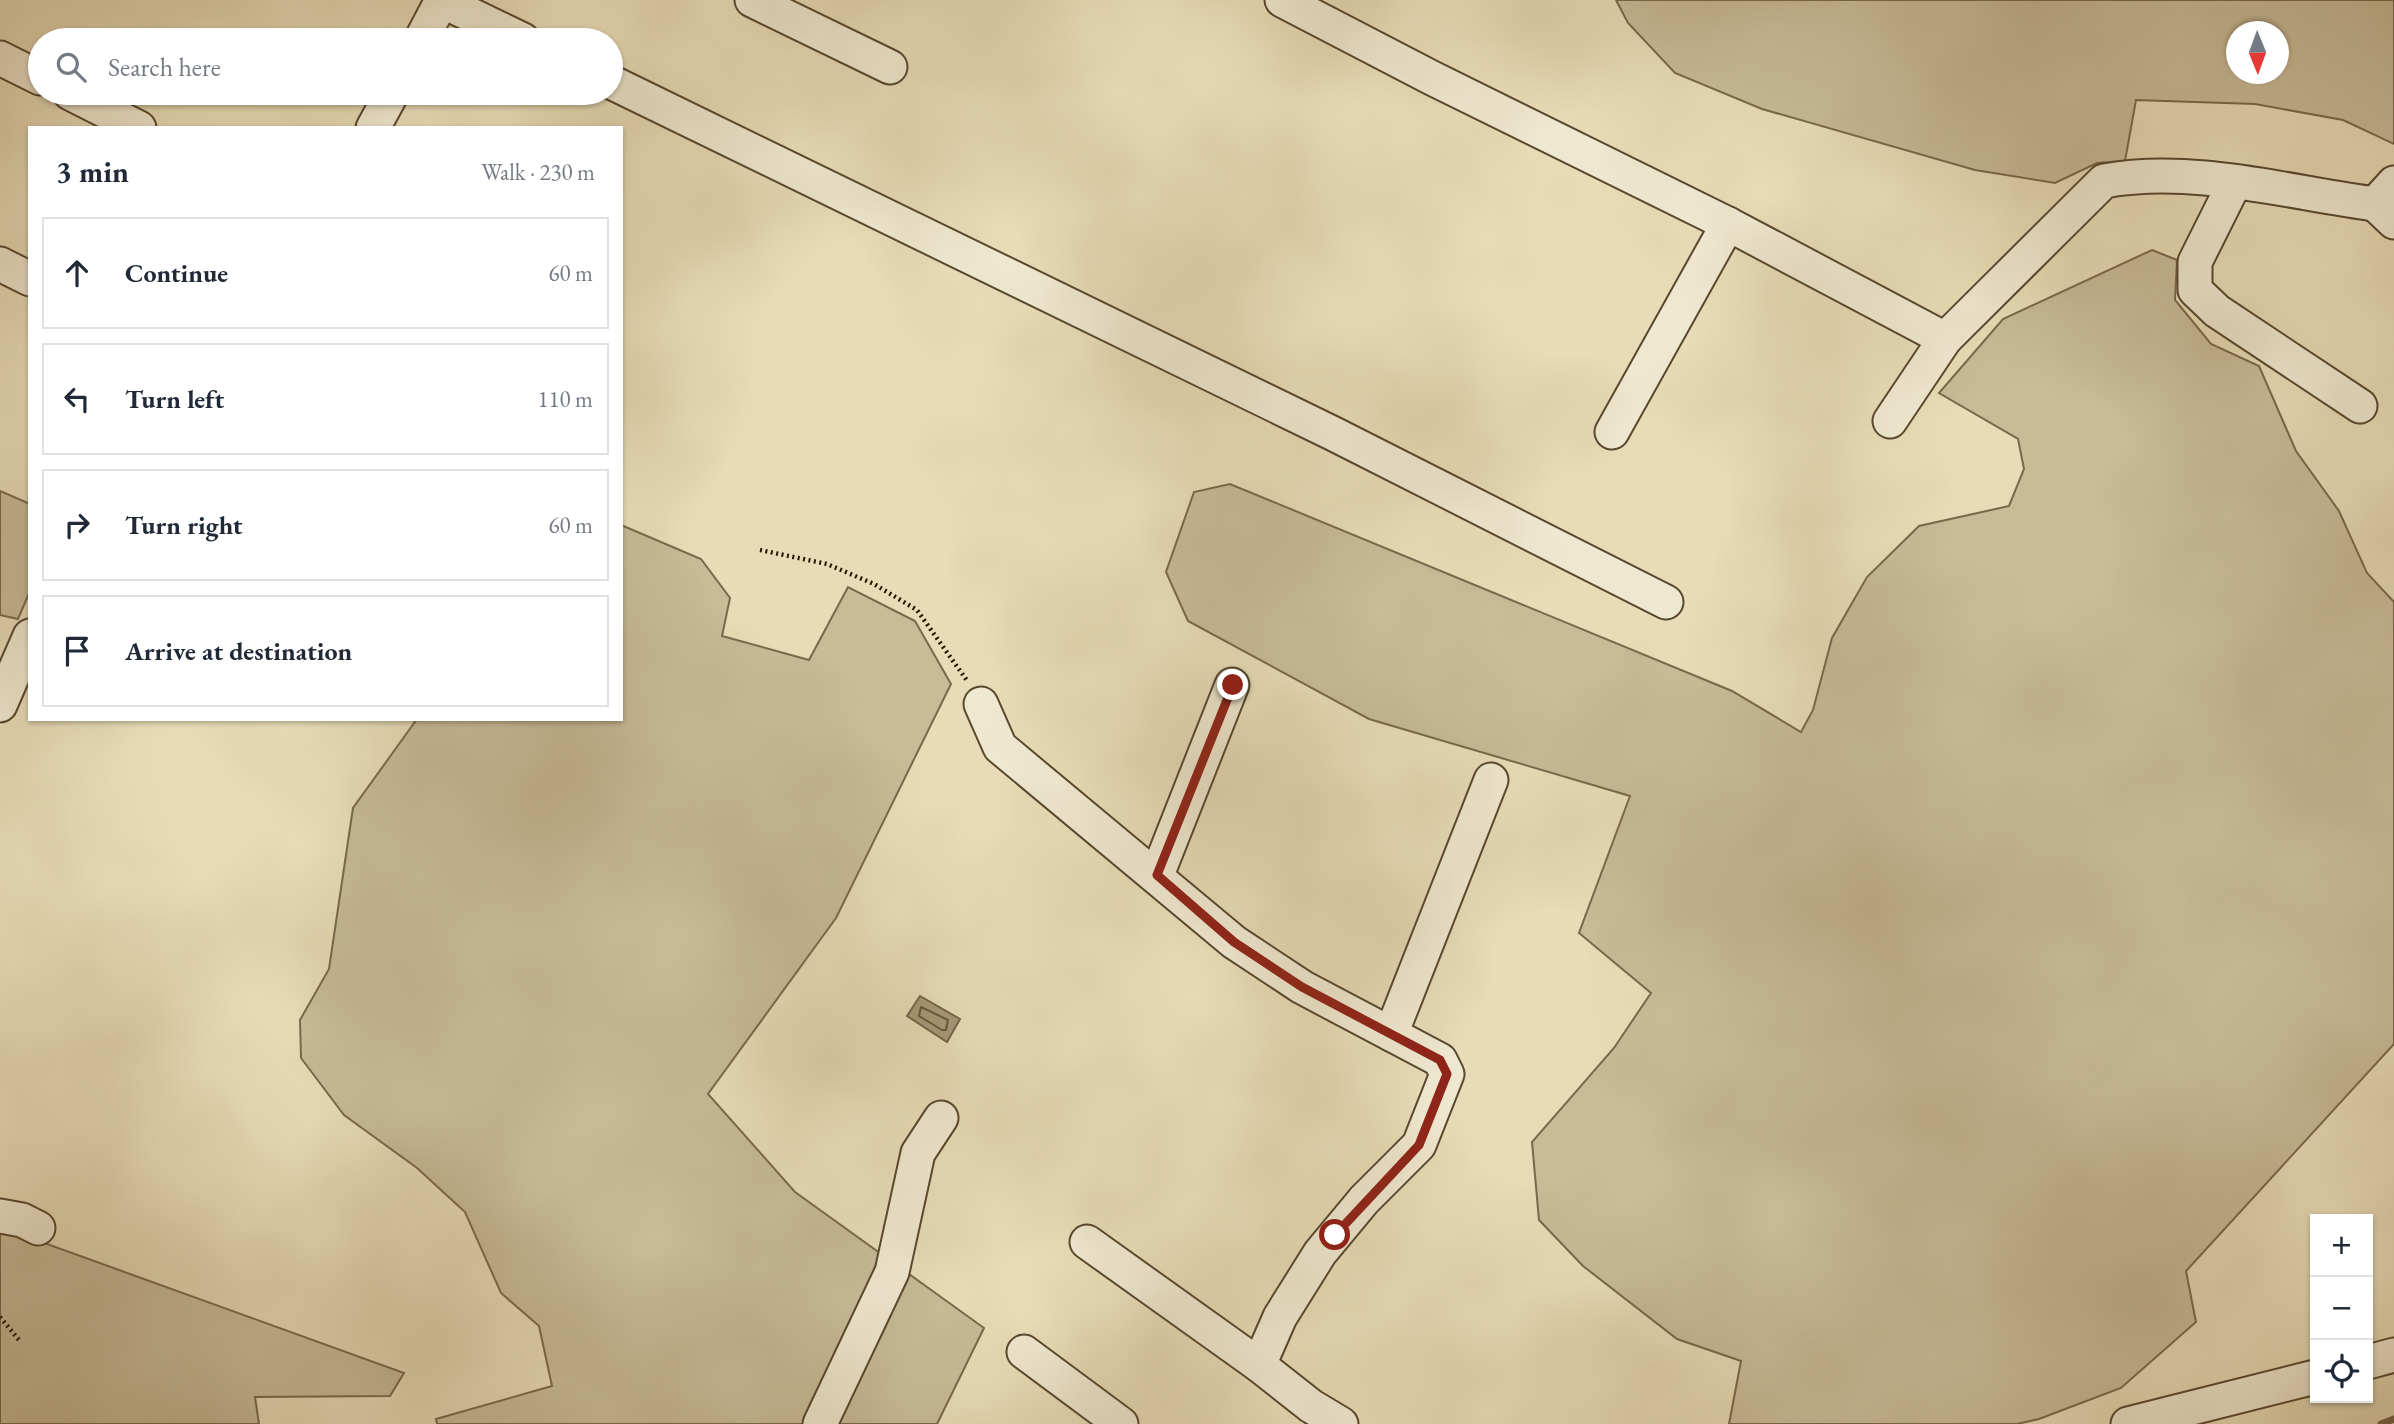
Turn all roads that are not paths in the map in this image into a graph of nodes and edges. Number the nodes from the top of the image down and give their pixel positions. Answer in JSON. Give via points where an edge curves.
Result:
{"nodes":[{"id":1,"x":752,"y":0,"type":"edge"},
{"id":2,"x":1282,"y":0,"type":"edge"},
{"id":3,"x":442,"y":1,"type":"edge"},
{"id":4,"x":427,"y":28,"type":"edge"},
{"id":5,"x":498,"y":28,"type":"edge"},
{"id":6,"x":0,"y":58,"type":"edge"},
{"id":7,"x":890,"y":66,"type":"dead end"},
{"id":8,"x":28,"y":72,"type":"edge"},
{"id":9,"x":623,"y":88,"type":"edge"},
{"id":10,"x":93,"y":105,"type":"edge"},
{"id":11,"x":385,"y":105,"type":"edge"},
{"id":12,"x":135,"y":126,"type":"edge"},
{"id":13,"x":374,"y":126,"type":"edge"},
{"id":14,"x":2235,"y":182,"type":"junction"},
{"id":15,"x":2388,"y":203,"type":"edge"},
{"id":16,"x":1728,"y":224,"type":"junction"},
{"id":17,"x":0,"y":264,"type":"edge"},
{"id":18,"x":28,"y":278,"type":"edge"},
{"id":19,"x":1945,"y":339,"type":"junction"},
{"id":20,"x":2360,"y":406,"type":"dead end"},
{"id":21,"x":1890,"y":421,"type":"dead end"},
{"id":22,"x":1612,"y":432,"type":"dead end"},
{"id":23,"x":1666,"y":602,"type":"dead end"},
{"id":24,"x":28,"y":641,"type":"edge"},
{"id":25,"x":1233,"y":685,"type":"dead end"},
{"id":26,"x":981,"y":704,"type":"road end"},
{"id":27,"x":0,"y":705,"type":"edge"},
{"id":28,"x":1491,"y":780,"type":"dead end"},
{"id":29,"x":1157,"y":875,"type":"junction"},
{"id":30,"x":1391,"y":1034,"type":"junction"},
{"id":31,"x":941,"y":1118,"type":"dead end"},
{"id":32,"x":0,"y":1216,"type":"edge"},
{"id":33,"x":38,"y":1228,"type":"dead end"},
{"id":34,"x":1087,"y":1242,"type":"dead end"},
{"id":35,"x":1024,"y":1352,"type":"dead end"},
{"id":36,"x":2394,"y":1354,"type":"edge"},
{"id":37,"x":2373,"y":1360,"type":"edge"},
{"id":38,"x":1259,"y":1365,"type":"junction"},
{"id":39,"x":2310,"y":1378,"type":"edge"},
{"id":40,"x":820,"y":1424,"type":"edge"},
{"id":41,"x":1121,"y":1424,"type":"edge"},
{"id":42,"x":1341,"y":1424,"type":"edge"},
{"id":43,"x":2128,"y":1424,"type":"edge"}],
"edges":[{"from":1,"to":7,"type":"street"},
{"from":2,"to":16,"type":"street"},
{"from":3,"to":4,"type":"street"},
{"from":3,"to":5,"type":"street"},
{"from":6,"to":8,"type":"street"},
{"from":9,"to":23,"type":"street","via":[[1320,427]]},
{"from":10,"to":12,"type":"street"},
{"from":11,"to":13,"type":"street"},
{"from":14,"to":15,"type":"street"},
{"from":14,"to":19,"type":"street","via":[[2135,176],[2104,181]]},
{"from":14,"to":20,"type":"street","via":[[2195,262],[2195,290],[2217,311]]},
{"from":16,"to":19,"type":"street"},
{"from":16,"to":22,"type":"street"},
{"from":17,"to":18,"type":"street"},
{"from":19,"to":21,"type":"street"},
{"from":24,"to":27,"type":"street"},
{"from":25,"to":29,"type":"street"},
{"from":26,"to":29,"type":"street","via":[[1000,747]]},
{"from":28,"to":30,"type":"street"},
{"from":29,"to":30,"type":"street","via":[[1234,942],[1302,987]]},
{"from":30,"to":38,"type":"street","via":[[1440,1060],[1447,1074],[1419,1145],[1320,1253],[1280,1317]]},
{"from":31,"to":40,"type":"street","via":[[918,1153],[892,1272]]},
{"from":32,"to":33,"type":"street"},
{"from":34,"to":38,"type":"street"},
{"from":35,"to":41,"type":"street"},
{"from":36,"to":37,"type":"street"},
{"from":38,"to":42,"type":"street"},
{"from":39,"to":43,"type":"street"}]}
